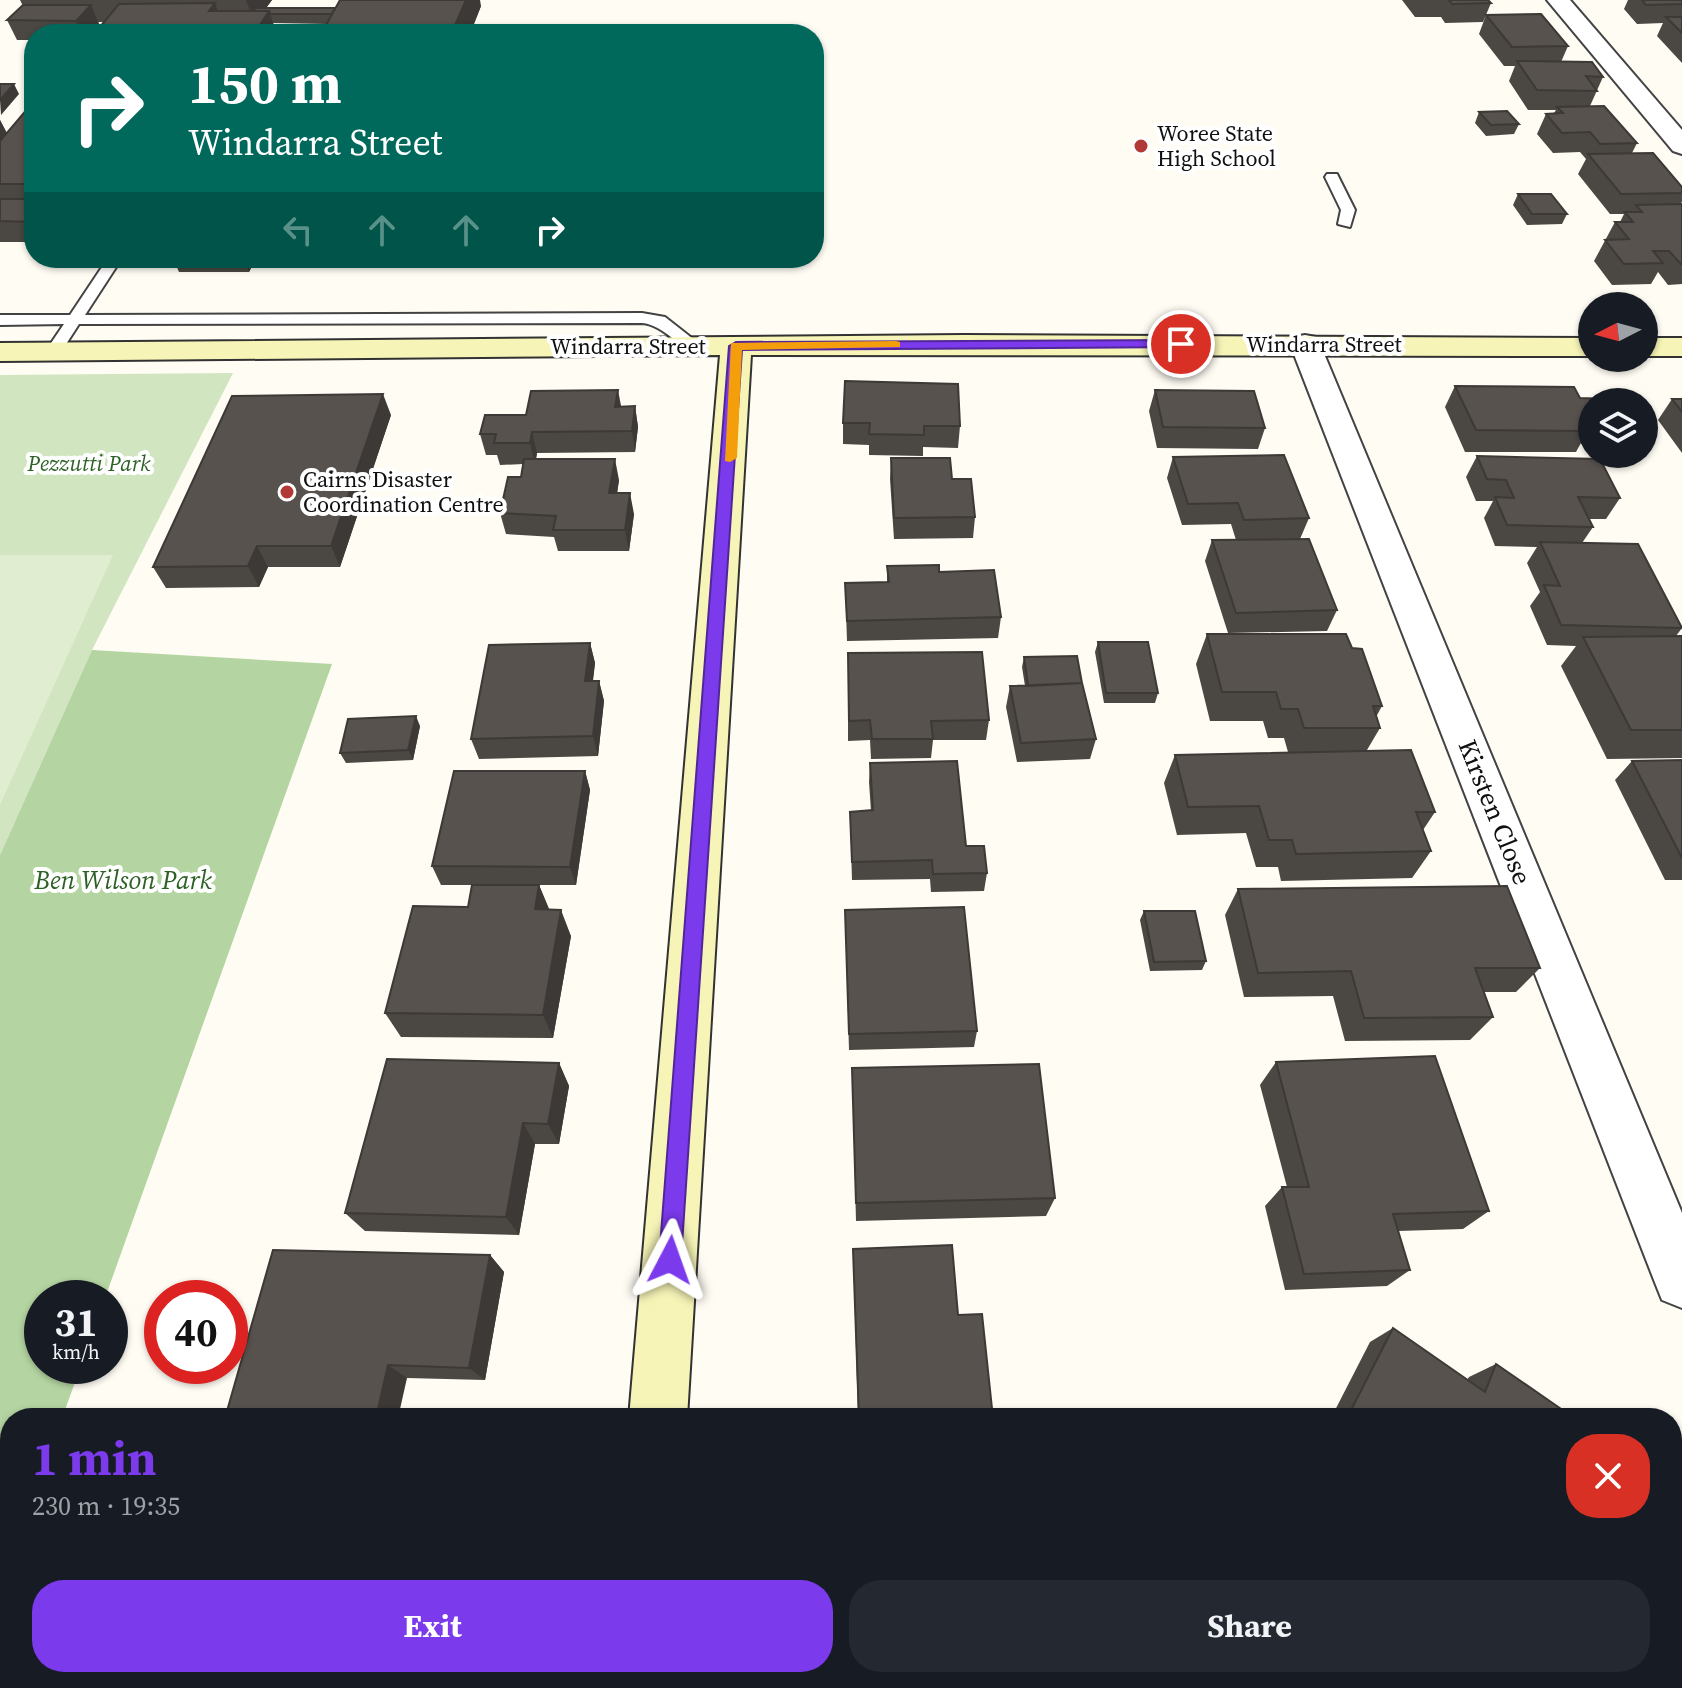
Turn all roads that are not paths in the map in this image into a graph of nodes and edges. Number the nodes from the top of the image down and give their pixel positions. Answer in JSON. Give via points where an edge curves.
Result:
{"nodes":[{"id":1,"x":1558,"y":0,"type":"edge"},
{"id":2,"x":1682,"y":146,"type":"edge"},
{"id":3,"x":1332,"y":177,"type":"dead end"},
{"id":4,"x":1345,"y":224,"type":"dead end"},
{"id":5,"x":108,"y":268,"type":"edge"},
{"id":6,"x":0,"y":320,"type":"edge"},
{"id":7,"x":73,"y":320,"type":"junction"},
{"id":8,"x":1305,"y":344,"type":"junction"},
{"id":9,"x":715,"y":346,"type":"junction"},
{"id":10,"x":1578,"y":347,"type":"edge"},
{"id":11,"x":1658,"y":347,"type":"edge"},
{"id":12,"x":1682,"y":347,"type":"edge"},
{"id":13,"x":0,"y":352,"type":"edge"},
{"id":14,"x":53,"y":352,"type":"junction"},
{"id":15,"x":1682,"y":1280,"type":"edge"},
{"id":16,"x":659,"y":1408,"type":"edge"}],
"edges":[{"from":1,"to":2,"type":"street"},
{"from":3,"to":4,"type":"lane","via":[[1348,210]]},
{"from":5,"to":7,"type":"lane"},
{"from":6,"to":7,"type":"lane"},
{"from":7,"to":9,"type":"lane","via":[[642,318],[660,320]]},
{"from":7,"to":14,"type":"lane"},
{"from":8,"to":9,"type":"street","name":"Windarra Street"},
{"from":8,"to":10,"type":"street","name":"Windarra Street"},
{"from":8,"to":15,"type":"street","name":"Kirsten Close"},
{"from":9,"to":14,"type":"street","name":"Windarra Street"},
{"from":9,"to":16,"type":"street"},
{"from":11,"to":12,"type":"street"},
{"from":13,"to":14,"type":"street","name":"Windarra Street"}]}
